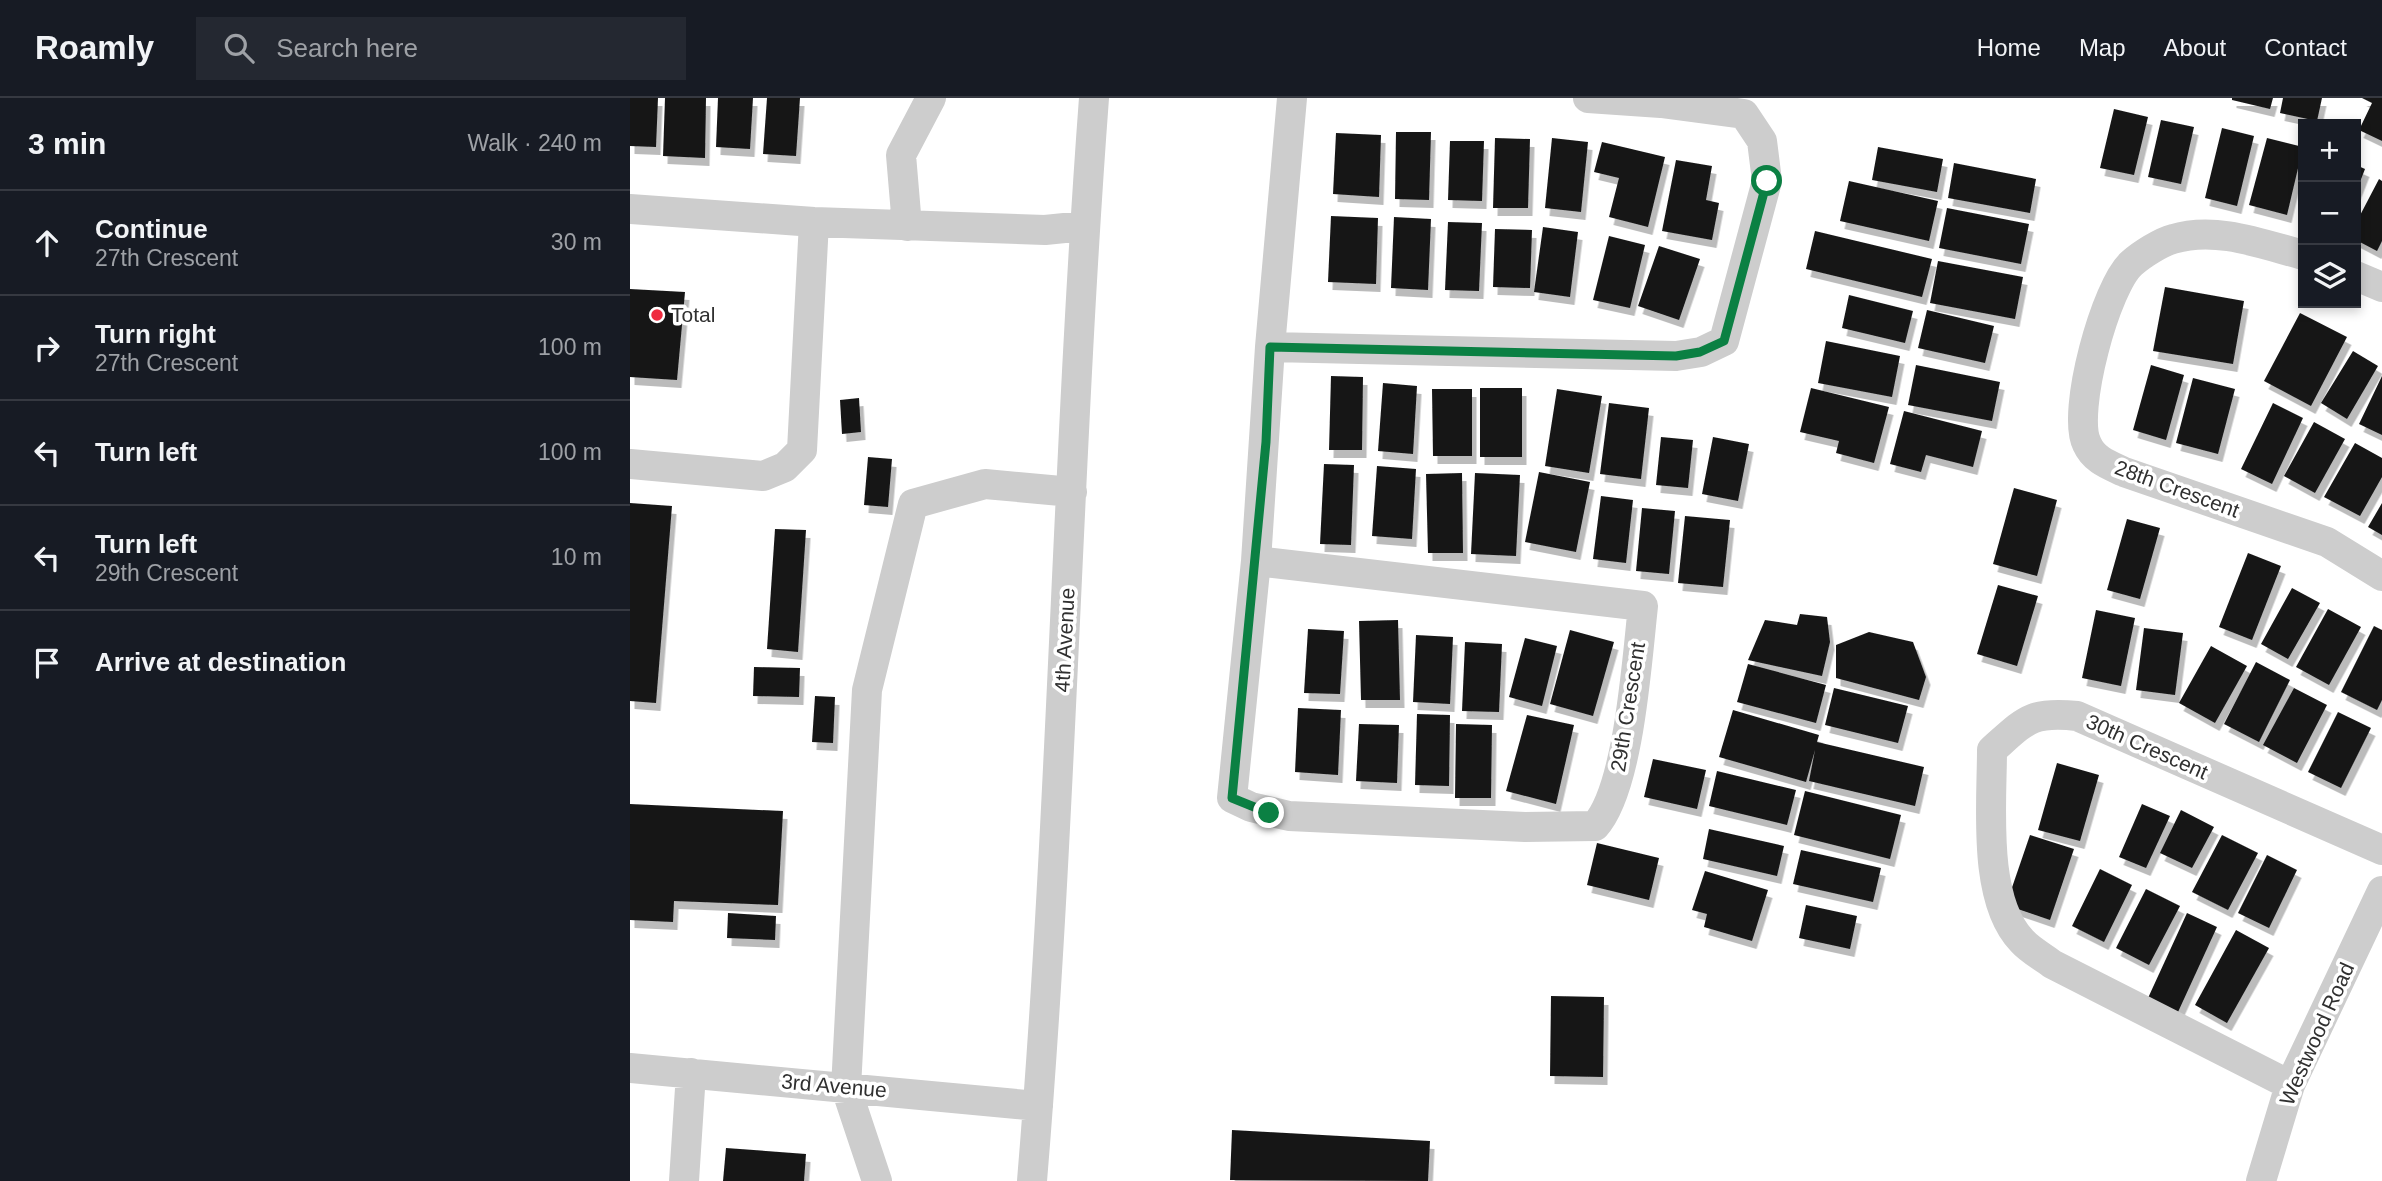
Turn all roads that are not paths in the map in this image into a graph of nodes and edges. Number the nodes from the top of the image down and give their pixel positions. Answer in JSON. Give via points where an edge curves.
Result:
{"nodes":[{"id":1,"x":931,"y":98,"type":"edge"},
{"id":2,"x":1094,"y":98,"type":"edge"},
{"id":3,"x":1292,"y":98,"type":"edge"},
{"id":4,"x":1588,"y":98,"type":"edge"},
{"id":5,"x":630,"y":209,"type":"edge"},
{"id":6,"x":814,"y":222,"type":"junction"},
{"id":7,"x":907,"y":226,"type":"junction"},
{"id":8,"x":1084,"y":226,"type":"junction"},
{"id":9,"x":2298,"y":254,"type":"edge"},
{"id":10,"x":2361,"y":278,"type":"edge"},
{"id":11,"x":2382,"y":287,"type":"edge"},
{"id":12,"x":1270,"y":347,"type":"junction"},
{"id":13,"x":630,"y":464,"type":"edge"},
{"id":14,"x":1072,"y":492,"type":"junction"},
{"id":15,"x":1256,"y":561,"type":"junction"},
{"id":16,"x":2382,"y":576,"type":"edge"},
{"id":17,"x":2382,"y":850,"type":"edge"},
{"id":18,"x":2382,"y":891,"type":"edge"},
{"id":19,"x":630,"y":1068,"type":"edge"},
{"id":20,"x":691,"y":1073,"type":"junction"},
{"id":21,"x":2291,"y":1085,"type":"junction"},
{"id":22,"x":846,"y":1087,"type":"junction"},
{"id":23,"x":1038,"y":1106,"type":"junction"},
{"id":24,"x":684,"y":1181,"type":"edge"},
{"id":25,"x":877,"y":1181,"type":"edge"},
{"id":26,"x":1032,"y":1181,"type":"edge"},
{"id":27,"x":2261,"y":1181,"type":"edge"}],
"edges":[{"from":1,"to":7,"type":"street","via":[[901,155]]},
{"from":2,"to":8,"type":"street","name":"4th Avenue"},
{"from":3,"to":12,"type":"street"},
{"from":4,"to":12,"type":"street","via":[[1744,114],[1762,141],[1767,181],[1724,341],[1676,356]]},
{"from":5,"to":6,"type":"street"},
{"from":6,"to":7,"type":"street"},
{"from":6,"to":13,"type":"street","via":[[802,450],[785,467],[763,476]]},
{"from":7,"to":8,"type":"street","via":[[1045,230]]},
{"from":8,"to":14,"type":"street","name":"4th Avenue"},
{"from":9,"to":16,"type":"street","name":"28th Crescent","via":[[2226,234],[2173,239],[2130,264],[2097,332],[2085,387],[2085,442],[2098,459],[2124,472],[2327,542]]},
{"from":10,"to":11,"type":"street"},
{"from":12,"to":15,"type":"street"},
{"from":14,"to":22,"type":"street","via":[[985,484],[914,504],[867,690]]},
{"from":14,"to":23,"type":"street","name":"4th Avenue"},
{"from":15,"to":15,"type":"street","name":"29th Crescent","via":[[1232,798],[1289,816],[1525,827],[1595,826],[1606,814],[1620,764],[1643,606]]},
{"from":17,"to":21,"type":"street","name":"30th Crescent","via":[[2077,716],[2046,713],[2022,724],[1992,750],[1995,876],[2007,920],[2022,941],[2052,964]]},
{"from":18,"to":21,"type":"street","name":"Westwood Road"},
{"from":19,"to":20,"type":"street","name":"3rd Avenue"},
{"from":20,"to":22,"type":"street","name":"3rd Avenue"},
{"from":20,"to":24,"type":"street"},
{"from":21,"to":27,"type":"street","name":"Westwood Road"},
{"from":22,"to":23,"type":"street","name":"3rd Avenue"},
{"from":22,"to":25,"type":"street"},
{"from":23,"to":26,"type":"street","name":"4th Avenue"}]}
